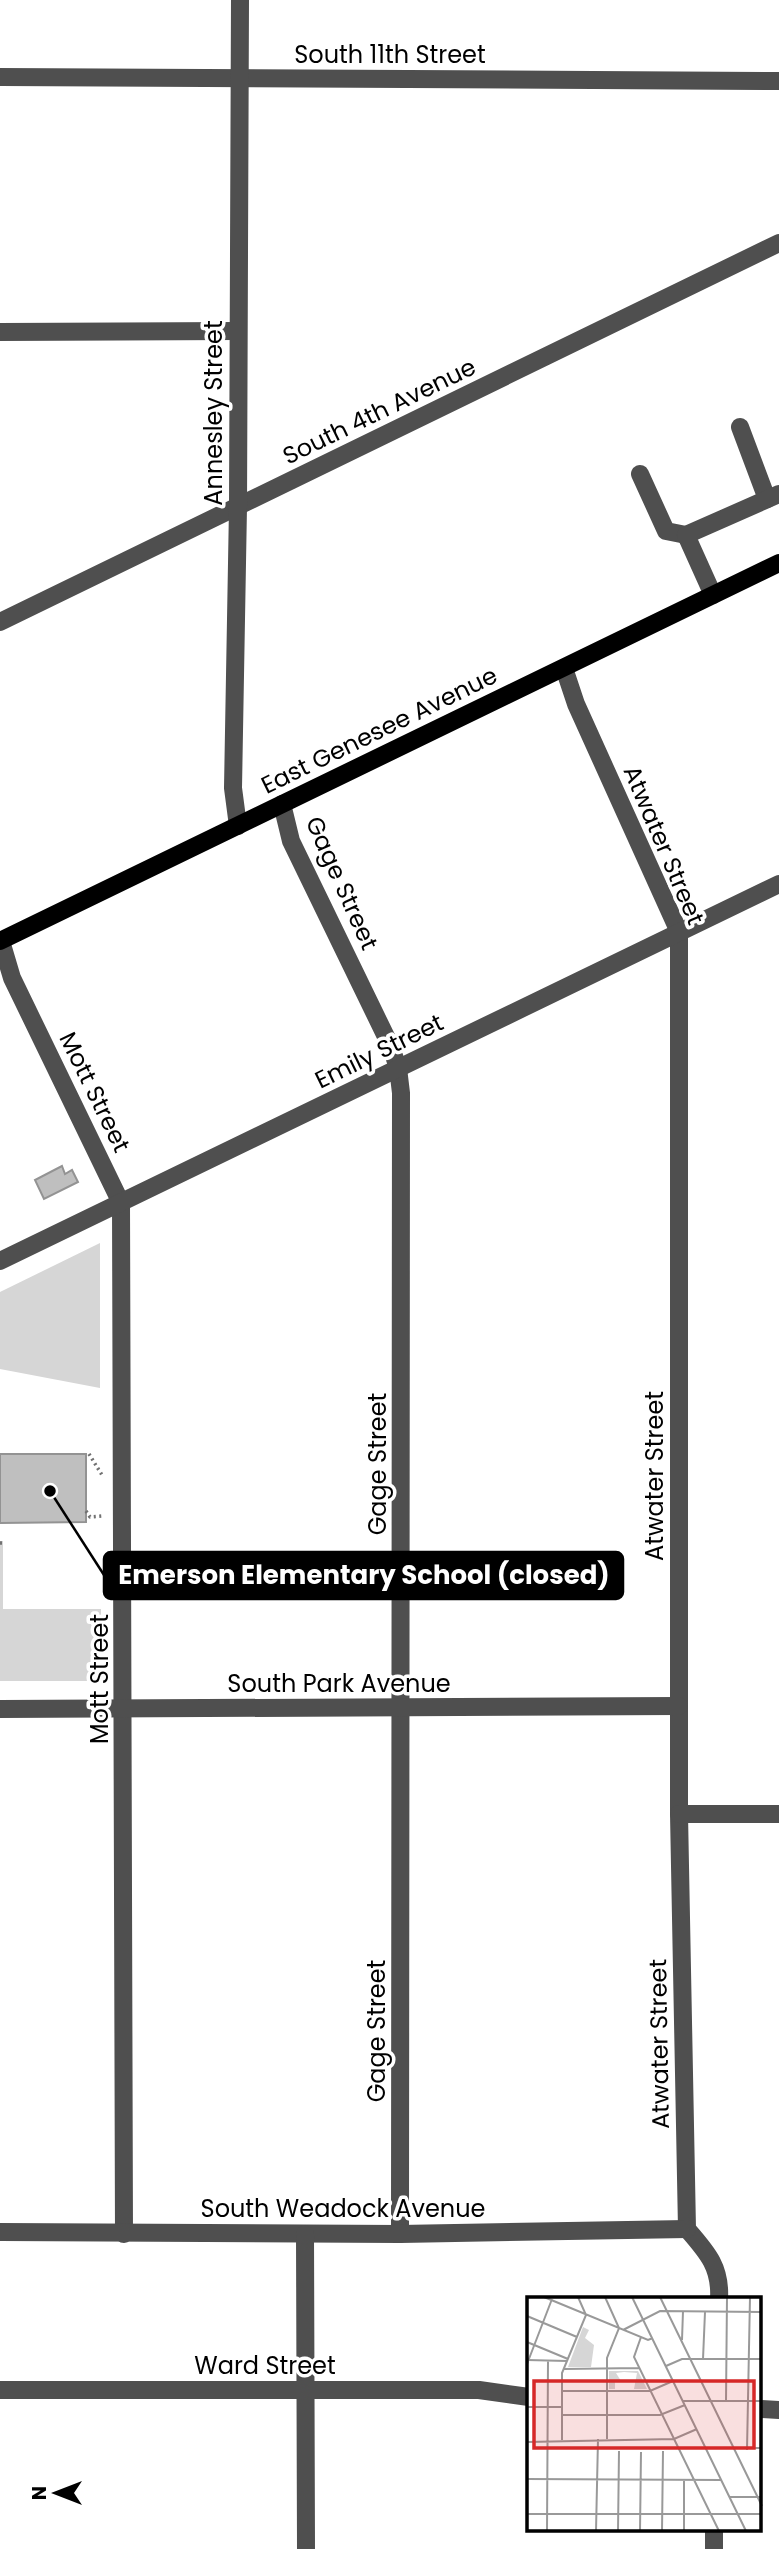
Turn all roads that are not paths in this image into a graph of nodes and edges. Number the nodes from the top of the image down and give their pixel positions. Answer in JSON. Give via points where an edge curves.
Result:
{"nodes":[{"id":1,"x":240,"y":0,"type":"edge"},
{"id":2,"x":0,"y":77,"type":"edge"},
{"id":3,"x":240,"y":78,"type":"junction"},
{"id":4,"x":779,"y":81,"type":"edge"},
{"id":5,"x":779,"y":243,"type":"edge"},
{"id":6,"x":238,"y":331,"type":"junction"},
{"id":7,"x":0,"y":332,"type":"edge"},
{"id":8,"x":740,"y":427,"type":"dead end"},
{"id":9,"x":640,"y":474,"type":"dead end"},
{"id":10,"x":773,"y":496,"type":"edge"},
{"id":11,"x":238,"y":507,"type":"junction"},
{"id":12,"x":685,"y":535,"type":"junction"},
{"id":13,"x":779,"y":563,"type":"edge"},
{"id":14,"x":713,"y":595,"type":"junction"},
{"id":15,"x":0,"y":622,"type":"edge"},
{"id":16,"x":564,"y":668,"type":"junction"},
{"id":17,"x":282,"y":804,"type":"junction"},
{"id":18,"x":238,"y":826,"type":"junction"},
{"id":19,"x":779,"y":884,"type":"edge"},
{"id":20,"x":680,"y":932,"type":"junction"},
{"id":21,"x":1,"y":941,"type":"edge"},
{"id":22,"x":398,"y":1068,"type":"junction"},
{"id":23,"x":121,"y":1203,"type":"junction"},
{"id":24,"x":0,"y":1261,"type":"edge"},
{"id":25,"x":679,"y":1706,"type":"junction"},
{"id":26,"x":123,"y":1708,"type":"junction"},
{"id":27,"x":401,"y":1708,"type":"junction"},
{"id":28,"x":0,"y":1709,"type":"edge"},
{"id":29,"x":679,"y":1814,"type":"junction"},
{"id":30,"x":779,"y":1814,"type":"edge"},
{"id":31,"x":687,"y":2229,"type":"junction"},
{"id":32,"x":0,"y":2232,"type":"edge"},
{"id":33,"x":124,"y":2234,"type":"junction"},
{"id":34,"x":305,"y":2234,"type":"junction"},
{"id":35,"x":400,"y":2234,"type":"junction"},
{"id":36,"x":719,"y":2297,"type":"edge"},
{"id":37,"x":306,"y":2389,"type":"junction"},
{"id":38,"x":0,"y":2390,"type":"edge"},
{"id":39,"x":527,"y":2398,"type":"edge"},
{"id":40,"x":306,"y":2549,"type":"edge"}],
"edges":[{"from":1,"to":3,"type":"street","name":"Annesley Street"},
{"from":2,"to":3,"type":"street","name":"South 11th Street"},
{"from":3,"to":4,"type":"street","name":"South 11th Street"},
{"from":3,"to":6,"type":"street","name":"Annesley Street"},
{"from":5,"to":11,"type":"street","name":"South 4th Avenue"},
{"from":6,"to":7,"type":"street"},
{"from":6,"to":11,"type":"street","name":"Annesley Street"},
{"from":8,"to":10,"type":"street"},
{"from":9,"to":12,"type":"street","via":[[666,531]]},
{"from":10,"to":12,"type":"street"},
{"from":11,"to":15,"type":"street","name":"South 4th Avenue"},
{"from":11,"to":18,"type":"street","name":"Annesley Street","via":[[233,788]]},
{"from":12,"to":14,"type":"street"},
{"from":13,"to":14,"type":"main road","name":"East Genesee Avenue"},
{"from":14,"to":16,"type":"main road","name":"East Genesee Avenue"},
{"from":16,"to":17,"type":"main road","name":"East Genesee Avenue"},
{"from":16,"to":20,"type":"street","name":"Atwater Street"},
{"from":17,"to":18,"type":"main road","name":"East Genesee Avenue"},
{"from":17,"to":22,"type":"street","name":"Gage Street","via":[[292,841]]},
{"from":18,"to":21,"type":"main road","name":"East Genesee Avenue"},
{"from":19,"to":20,"type":"street","name":"Emily Street"},
{"from":20,"to":22,"type":"street","name":"Emily Street"},
{"from":20,"to":25,"type":"street","name":"Atwater Street"},
{"from":21,"to":23,"type":"street","name":"Mott Street","via":[[12,978]]},
{"from":22,"to":23,"type":"street","name":"Emily Street"},
{"from":22,"to":27,"type":"street","name":"Gage Street"},
{"from":23,"to":24,"type":"street","name":"Emily Street"},
{"from":23,"to":26,"type":"street","name":"Mott Street"},
{"from":25,"to":27,"type":"street","name":"South Park Avenue"},
{"from":25,"to":29,"type":"street","name":"Atwater Street"},
{"from":26,"to":27,"type":"street","name":"South Park Avenue"},
{"from":26,"to":28,"type":"street","name":"South Park Avenue"},
{"from":26,"to":33,"type":"street","name":"Mott Street"},
{"from":27,"to":35,"type":"street","name":"Gage Street"},
{"from":29,"to":30,"type":"street"},
{"from":29,"to":31,"type":"street","name":"Atwater Street"},
{"from":31,"to":35,"type":"street","name":"South Weadock Avenue"},
{"from":31,"to":36,"type":"street","via":[[711,2257],[718,2272]]},
{"from":32,"to":33,"type":"street","name":"South Weadock Avenue"},
{"from":33,"to":34,"type":"street","name":"South Weadock Avenue"},
{"from":34,"to":35,"type":"street","name":"South Weadock Avenue"},
{"from":34,"to":37,"type":"street"},
{"from":37,"to":38,"type":"street","name":"Ward Street"},
{"from":37,"to":39,"type":"street","name":"Ward Street","via":[[478,2390]]},
{"from":37,"to":40,"type":"street"}]}
